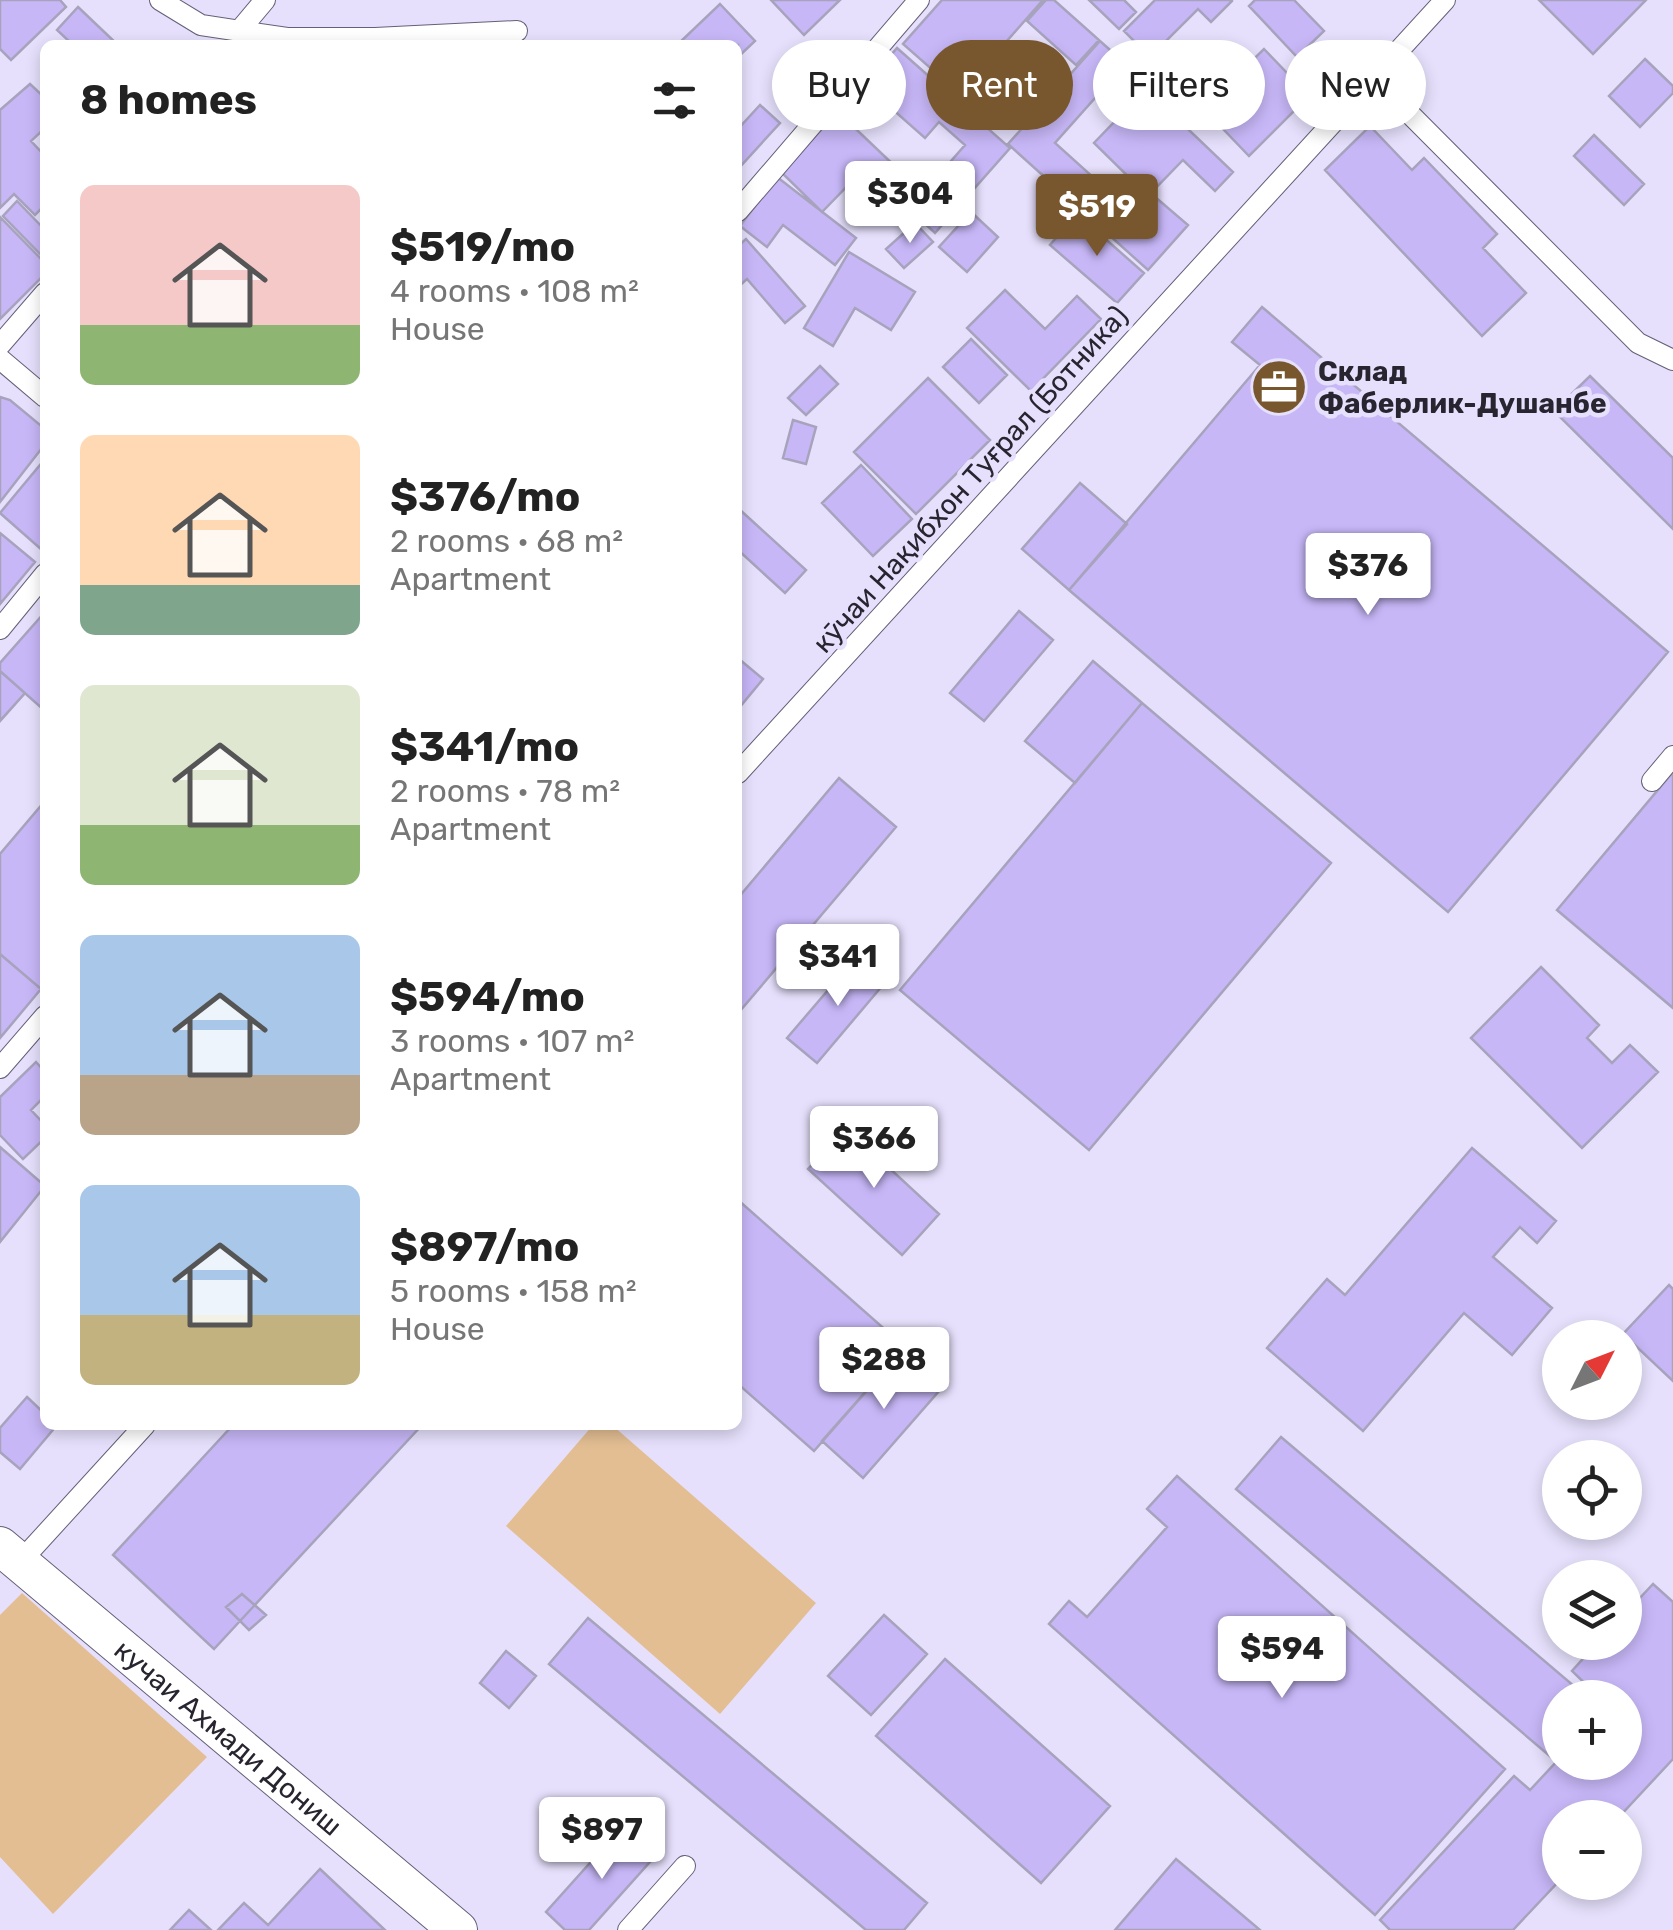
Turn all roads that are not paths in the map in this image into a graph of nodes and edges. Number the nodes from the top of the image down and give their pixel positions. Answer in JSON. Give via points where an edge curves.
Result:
{"nodes":[{"id":1,"x":160,"y":0,"type":"edge"},
{"id":2,"x":265,"y":0,"type":"edge"},
{"id":3,"x":919,"y":0,"type":"edge"},
{"id":4,"x":1445,"y":0,"type":"edge"},
{"id":5,"x":239,"y":30,"type":"junction"},
{"id":6,"x":517,"y":30,"type":"dead end"},
{"id":7,"x":1409,"y":40,"type":"edge"},
{"id":8,"x":1326,"y":130,"type":"edge"},
{"id":9,"x":1426,"y":130,"type":"edge"},
{"id":10,"x":742,"y":206,"type":"edge"},
{"id":11,"x":40,"y":299,"type":"edge"},
{"id":12,"x":0,"y":345,"type":"edge"},
{"id":13,"x":0,"y":359,"type":"edge"},
{"id":14,"x":1673,"y":360,"type":"edge"},
{"id":15,"x":40,"y":393,"type":"edge"},
{"id":16,"x":40,"y":580,"type":"edge"},
{"id":17,"x":0,"y":628,"type":"edge"},
{"id":18,"x":1673,"y":756,"type":"edge"},
{"id":19,"x":742,"y":770,"type":"edge"},
{"id":20,"x":1652,"y":782,"type":"dead end"},
{"id":21,"x":40,"y":1022,"type":"edge"},
{"id":22,"x":0,"y":1068,"type":"edge"},
{"id":23,"x":140,"y":1430,"type":"edge"},
{"id":24,"x":10,"y":1554,"type":"edge"},
{"id":25,"x":685,"y":1866,"type":"dead end"},
{"id":26,"x":458,"y":1930,"type":"edge"},
{"id":27,"x":628,"y":1930,"type":"edge"}],
"edges":[{"from":1,"to":5,"type":"lane","via":[[200,25]]},
{"from":2,"to":5,"type":"lane"},
{"from":3,"to":10,"type":"lane"},
{"from":4,"to":7,"type":"lane","name":"кӯчаи Нақибхон Туғрал (Ботника)"},
{"from":5,"to":6,"type":"lane","via":[[287,38]]},
{"from":8,"to":19,"type":"lane","name":"кӯчаи Нақибхон Туғрал (Ботника)"},
{"from":9,"to":14,"type":"lane","via":[[1638,342]]},
{"from":11,"to":12,"type":"lane"},
{"from":13,"to":15,"type":"lane"},
{"from":16,"to":17,"type":"lane"},
{"from":18,"to":20,"type":"lane"},
{"from":21,"to":22,"type":"lane"},
{"from":23,"to":24,"type":"lane"},
{"from":24,"to":26,"type":"street","name":"кучаи Ахмади Дониш"},
{"from":25,"to":27,"type":"lane"}]}
